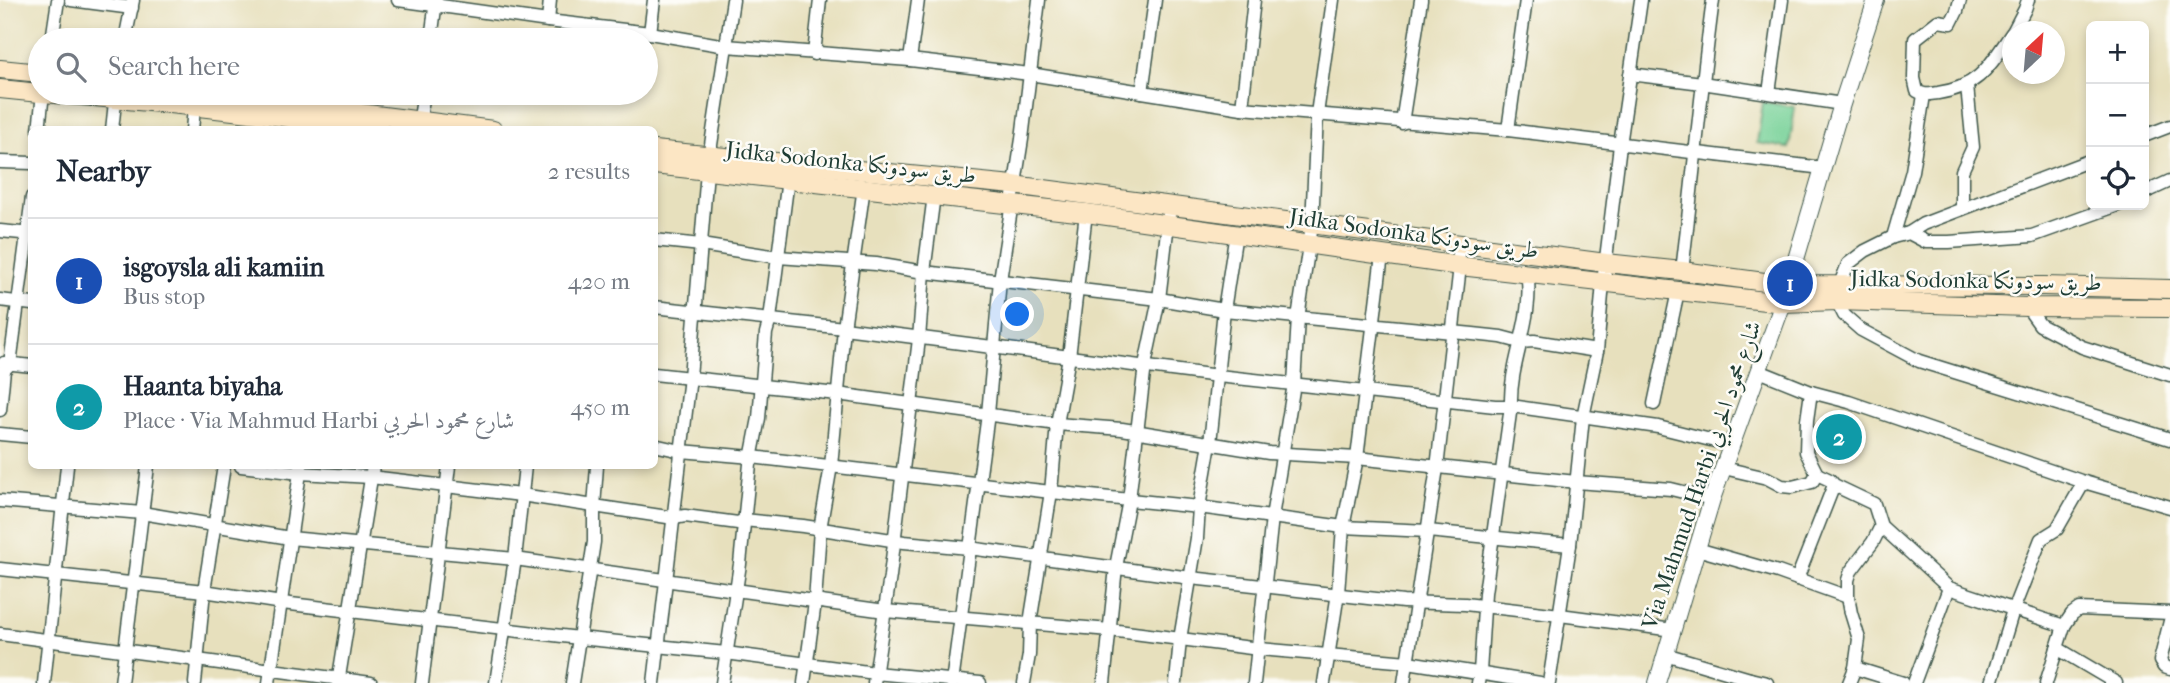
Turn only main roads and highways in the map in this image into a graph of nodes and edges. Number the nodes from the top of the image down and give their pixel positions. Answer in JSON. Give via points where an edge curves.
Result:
{"nodes":[{"id":1,"x":0,"y":69,"type":"edge"},
{"id":2,"x":28,"y":72,"type":"edge"},
{"id":3,"x":0,"y":89,"type":"edge"},
{"id":4,"x":28,"y":92,"type":"edge"},
{"id":5,"x":181,"y":105,"type":"edge"},
{"id":6,"x":303,"y":105,"type":"edge"},
{"id":7,"x":269,"y":122,"type":"edge"},
{"id":8,"x":419,"y":125,"type":"edge"},
{"id":9,"x":327,"y":126,"type":"edge"},
{"id":10,"x":658,"y":151,"type":"edge"},
{"id":11,"x":709,"y":164,"type":"junction"},
{"id":12,"x":658,"y":165,"type":"edge"},
{"id":13,"x":2117,"y":288,"type":"junction"},
{"id":14,"x":2170,"y":289,"type":"edge"},
{"id":15,"x":1838,"y":293,"type":"junction"},
{"id":16,"x":2117,"y":307,"type":"junction"},
{"id":17,"x":2170,"y":308,"type":"edge"}],
"edges":[{"from":1,"to":2,"type":"main road"},
{"from":3,"to":4,"type":"main road"},
{"from":5,"to":7,"type":"main road"},
{"from":6,"to":8,"type":"main road"},
{"from":7,"to":9,"type":"main road"},
{"from":10,"to":11,"type":"main road","name":"Jidka Sodonka طريق سودونكا"},
{"from":11,"to":12,"type":"main road","name":"Jidka Sodonka طريق سودونكا"},
{"from":11,"to":15,"type":"main road","name":"Jidka Sodonka طريق سودونكا","via":[[1013,185]]},
{"from":11,"to":15,"type":"main road","name":"Jidka Sodonka طريق سودونكا","via":[[788,179],[1086,213],[1460,266],[1783,303]]},
{"from":13,"to":14,"type":"main road","name":"Jidka Sodonka طريق سودونكا"},
{"from":13,"to":15,"type":"main road","name":"Jidka Sodonka طريق سودونكا"},
{"from":13,"to":16,"type":"main road"},
{"from":15,"to":16,"type":"main road","name":"Jidka Sodonka طريق سودونكا","via":[[2027,307]]},
{"from":16,"to":17,"type":"main road","name":"Jidka Sodonka طريق سودونكا"}]}
